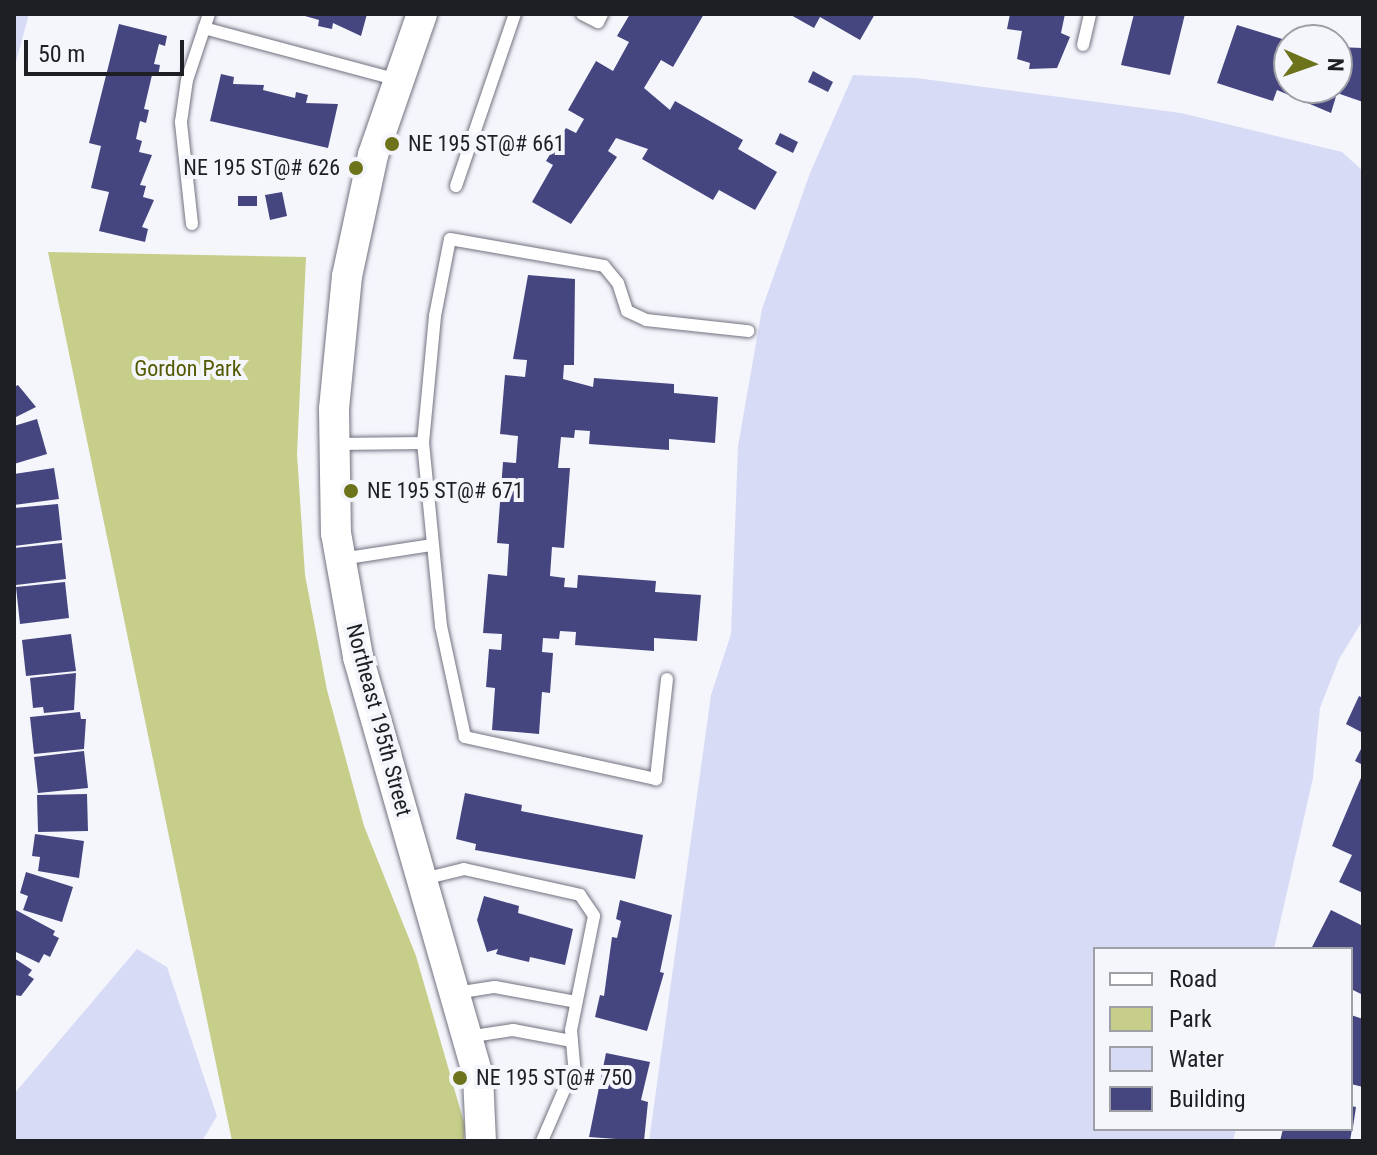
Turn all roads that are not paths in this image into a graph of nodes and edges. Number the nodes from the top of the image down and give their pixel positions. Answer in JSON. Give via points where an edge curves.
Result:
{"nodes":[{"id":1,"x":209,"y":14,"type":"edge"},
{"id":2,"x":422,"y":14,"type":"edge"},
{"id":3,"x":515,"y":14,"type":"edge"},
{"id":4,"x":582,"y":14,"type":"edge"},
{"id":5,"x":602,"y":14,"type":"edge"},
{"id":6,"x":1090,"y":14,"type":"edge"},
{"id":7,"x":204,"y":28,"type":"junction"},
{"id":8,"x":1083,"y":45,"type":"dead end"},
{"id":9,"x":399,"y":80,"type":"junction"},
{"id":10,"x":456,"y":186,"type":"dead end"},
{"id":11,"x":192,"y":224,"type":"dead end"},
{"id":12,"x":748,"y":331,"type":"dead end"},
{"id":13,"x":423,"y":443,"type":"junction"},
{"id":14,"x":335,"y":444,"type":"junction"},
{"id":15,"x":431,"y":545,"type":"junction"},
{"id":16,"x":341,"y":559,"type":"junction"},
{"id":17,"x":667,"y":679,"type":"dead end"},
{"id":18,"x":423,"y":879,"type":"junction"},
{"id":19,"x":456,"y":993,"type":"junction"},
{"id":20,"x":576,"y":1002,"type":"junction"},
{"id":21,"x":467,"y":1037,"type":"junction"},
{"id":22,"x":572,"y":1041,"type":"junction"},
{"id":23,"x":481,"y":1141,"type":"edge"},
{"id":24,"x":542,"y":1141,"type":"edge"}],
"edges":[{"from":1,"to":7,"type":"lane"},
{"from":2,"to":9,"type":"street","name":"Northeast 195th Street"},
{"from":3,"to":10,"type":"lane"},
{"from":4,"to":5,"type":"lane","via":[[598,22]]},
{"from":6,"to":8,"type":"lane"},
{"from":7,"to":9,"type":"lane"},
{"from":7,"to":11,"type":"lane","via":[[187,80],[181,122]]},
{"from":9,"to":14,"type":"street","name":"Northeast 195th Street","via":[[373,155],[347,276]]},
{"from":12,"to":13,"type":"lane","via":[[646,320],[627,311],[618,283],[604,266],[450,239],[435,316]]},
{"from":13,"to":14,"type":"lane"},
{"from":13,"to":15,"type":"lane"},
{"from":14,"to":16,"type":"street","name":"Northeast 195th Street"},
{"from":15,"to":16,"type":"lane"},
{"from":15,"to":17,"type":"lane","via":[[441,626],[465,737],[656,779]]},
{"from":16,"to":18,"type":"street","name":"Northeast 195th Street","via":[[358,657]]},
{"from":18,"to":19,"type":"street","name":"Northeast 195th Street"},
{"from":18,"to":20,"type":"lane","via":[[464,869],[580,895],[594,916]]},
{"from":19,"to":20,"type":"lane","via":[[495,987]]},
{"from":19,"to":21,"type":"street","name":"Northeast 195th Street"},
{"from":20,"to":22,"type":"lane"},
{"from":21,"to":22,"type":"lane","via":[[513,1030]]},
{"from":21,"to":23,"type":"street","name":"Northeast 195th Street","via":[[478,1076]]},
{"from":22,"to":24,"type":"lane","via":[[574,1067]]}]}
